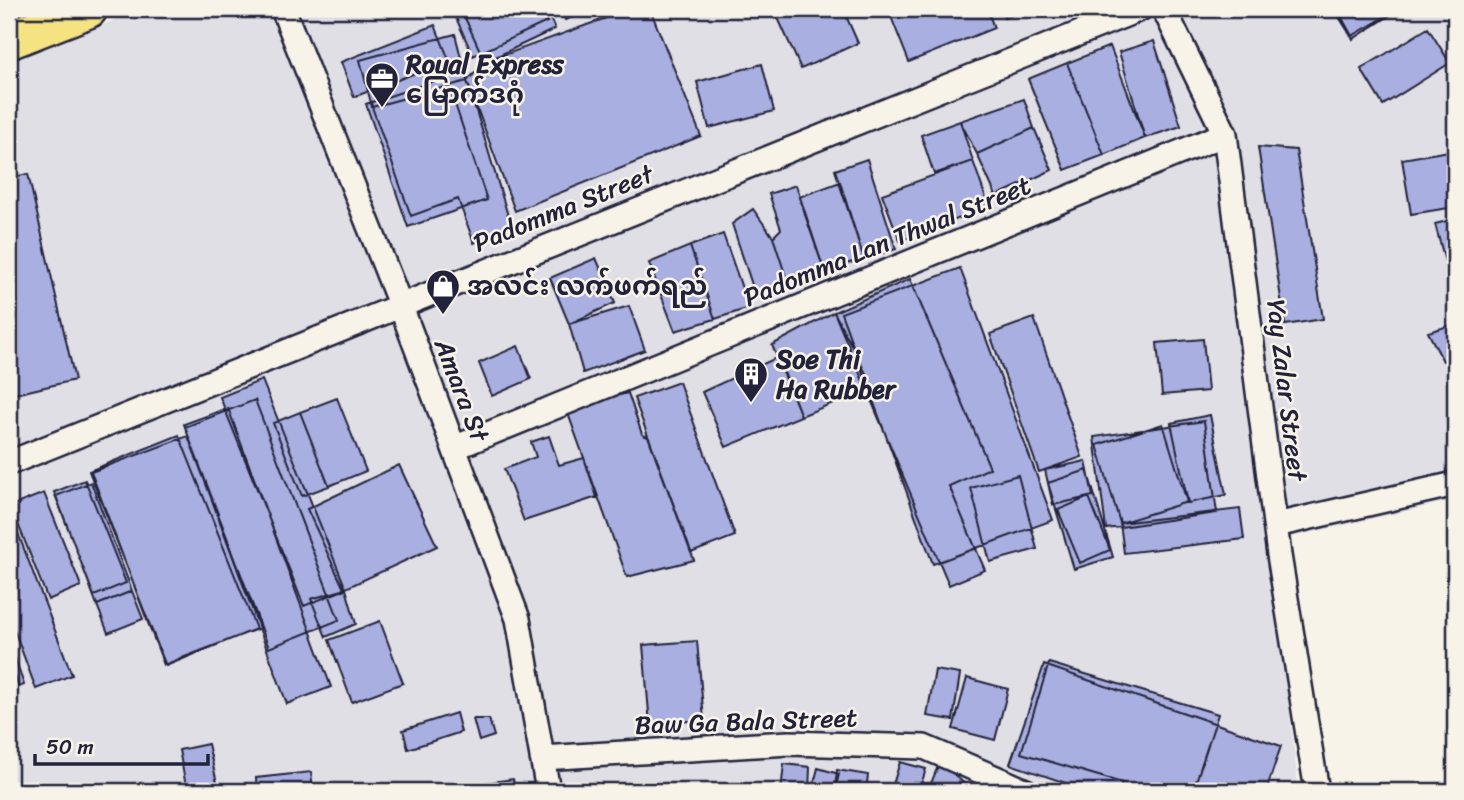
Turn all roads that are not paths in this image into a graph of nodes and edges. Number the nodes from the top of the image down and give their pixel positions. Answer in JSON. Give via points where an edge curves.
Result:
{"nodes":[{"id":1,"x":88,"y":9,"type":"edge"},
{"id":2,"x":283,"y":9,"type":"edge"},
{"id":3,"x":1140,"y":9,"type":"edge"},
{"id":4,"x":1164,"y":9,"type":"edge"},
{"id":5,"x":9,"y":40,"type":"edge"},
{"id":6,"x":1225,"y":134,"type":"junction"},
{"id":7,"x":400,"y":304,"type":"junction"},
{"id":8,"x":454,"y":448,"type":"junction"},
{"id":9,"x":9,"y":463,"type":"edge"},
{"id":10,"x":1455,"y":484,"type":"edge"},
{"id":11,"x":1276,"y":525,"type":"junction"},
{"id":12,"x":542,"y":758,"type":"junction"},
{"id":13,"x":548,"y":791,"type":"edge"},
{"id":14,"x":1026,"y":791,"type":"edge"},
{"id":15,"x":1318,"y":791,"type":"edge"}],
"edges":[{"from":1,"to":5,"type":"main road"},
{"from":2,"to":7,"type":"street","name":"Amara St"},
{"from":3,"to":7,"type":"street","name":"Padomma Street"},
{"from":4,"to":6,"type":"street","name":"Yay Zalar Street"},
{"from":6,"to":8,"type":"street","name":"Padomma Lan Thwal Street"},
{"from":6,"to":11,"type":"street","name":"Yay Zalar Street"},
{"from":7,"to":8,"type":"street","name":"Amara St"},
{"from":7,"to":9,"type":"street","name":"Padomma Street"},
{"from":8,"to":12,"type":"street","name":"Amara St","via":[[518,619]]},
{"from":10,"to":11,"type":"street"},
{"from":11,"to":15,"type":"street","name":"Yay Zalar Street"},
{"from":12,"to":13,"type":"street","name":"Amara St"},
{"from":12,"to":14,"type":"street","name":"Baw Ga Bala Street","via":[[789,743],[924,747]]}]}
